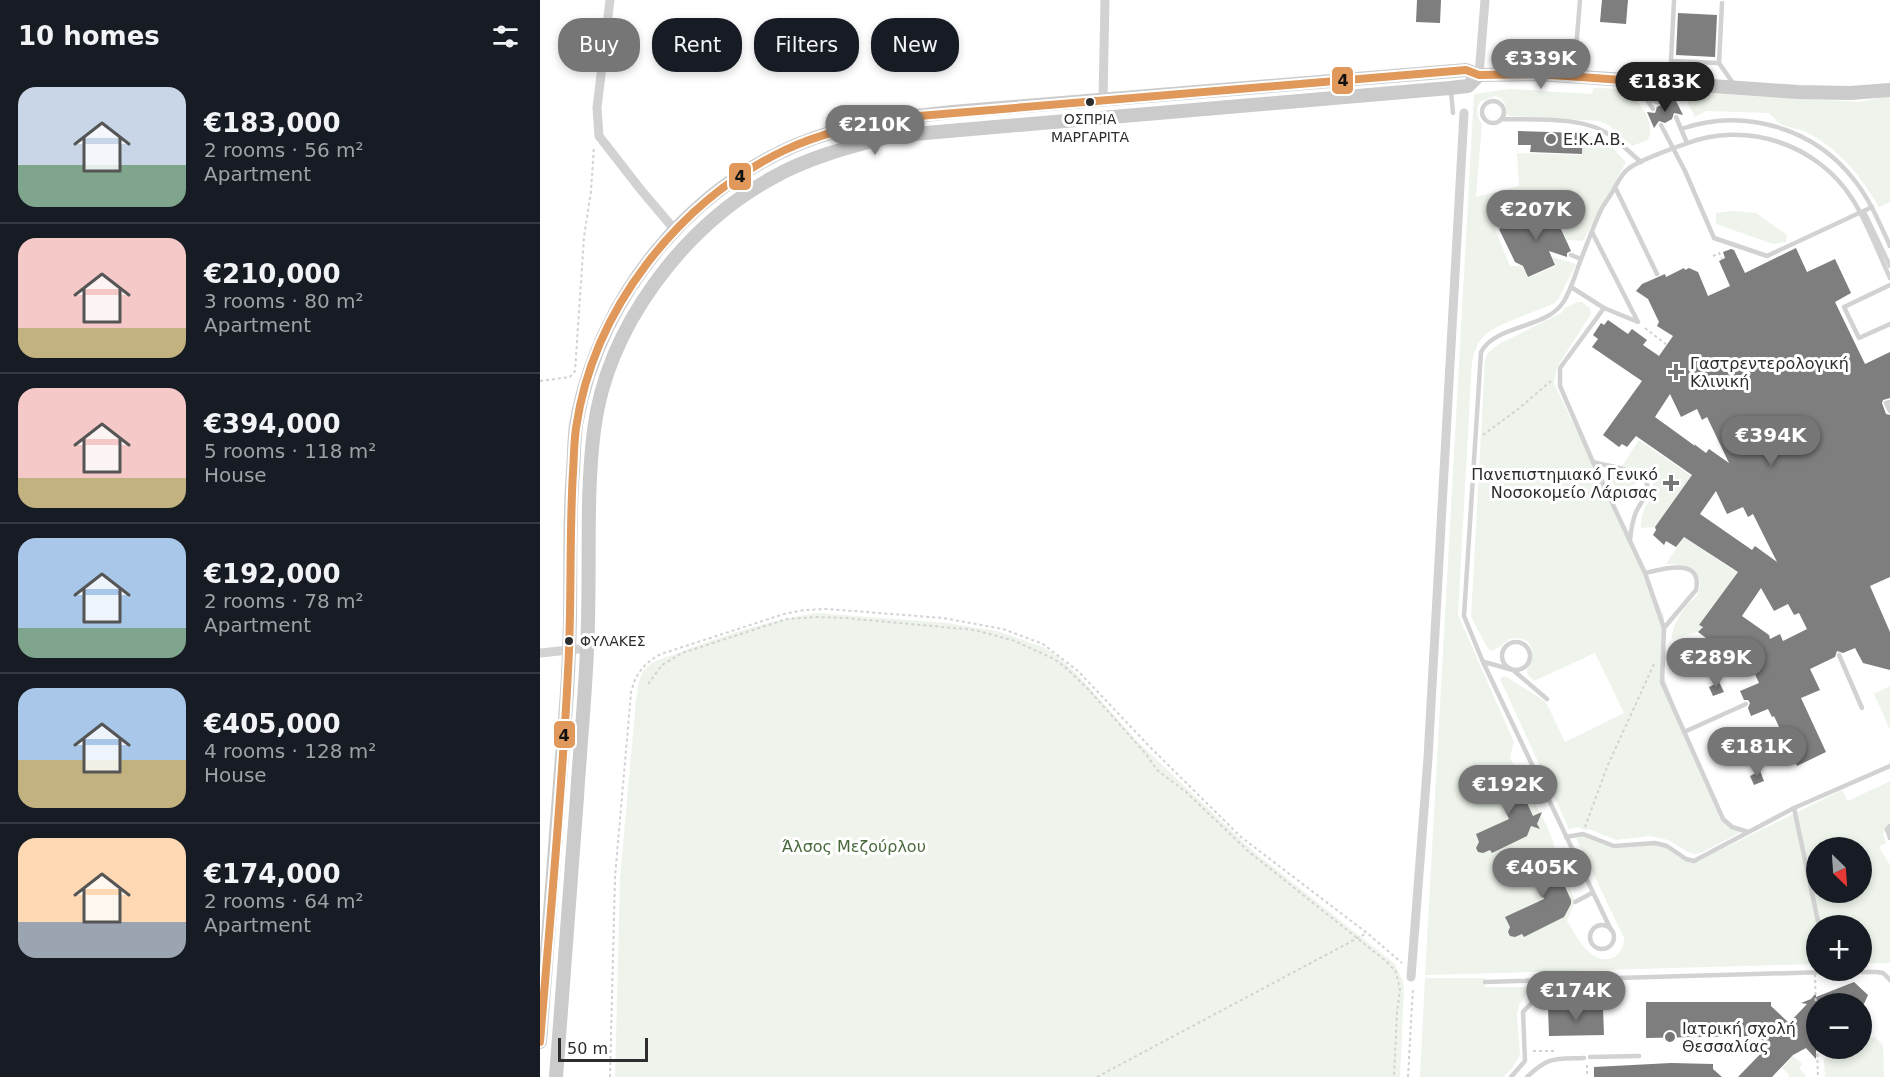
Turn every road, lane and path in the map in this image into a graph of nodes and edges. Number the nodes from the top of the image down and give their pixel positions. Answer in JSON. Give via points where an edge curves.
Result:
{"nodes":[{"id":1,"x":610,"y":0,"type":"edge"},
{"id":2,"x":1105,"y":0,"type":"edge"},
{"id":3,"x":1485,"y":0,"type":"edge"},
{"id":4,"x":1580,"y":0,"type":"edge"},
{"id":5,"x":1674,"y":1,"type":"edge"},
{"id":6,"x":1722,"y":3,"type":"dead end"},
{"id":7,"x":1719,"y":63,"type":"junction"},
{"id":8,"x":1479,"y":75,"type":"junction"},
{"id":9,"x":1574,"y":77,"type":"junction"},
{"id":10,"x":1629,"y":81,"type":"junction"},
{"id":11,"x":1736,"y":87,"type":"junction"},
{"id":12,"x":1450,"y":88,"type":"junction"},
{"id":13,"x":1665,"y":88,"type":"junction"},
{"id":14,"x":1890,"y":90,"type":"edge"},
{"id":15,"x":1103,"y":99,"type":"junction"},
{"id":16,"x":1647,"y":99,"type":"junction"},
{"id":17,"x":1669,"y":101,"type":"dead end"},
{"id":18,"x":1653,"y":109,"type":"dead end"},
{"id":19,"x":1453,"y":113,"type":"dead end"},
{"id":20,"x":1464,"y":113,"type":"dead end"},
{"id":21,"x":1676,"y":117,"type":"dead end"},
{"id":22,"x":1501,"y":119,"type":"junction"},
{"id":23,"x":1661,"y":125,"type":"dead end"},
{"id":24,"x":1681,"y":129,"type":"junction"},
{"id":25,"x":599,"y":136,"type":"junction"},
{"id":26,"x":1687,"y":143,"type":"junction"},
{"id":27,"x":1674,"y":148,"type":"junction"},
{"id":28,"x":1641,"y":162,"type":"junction"},
{"id":29,"x":1615,"y":187,"type":"junction"},
{"id":30,"x":1872,"y":207,"type":"junction"},
{"id":31,"x":1862,"y":213,"type":"junction"},
{"id":32,"x":674,"y":229,"type":"junction"},
{"id":33,"x":1592,"y":232,"type":"junction"},
{"id":34,"x":1890,"y":246,"type":"edge"},
{"id":35,"x":1570,"y":255,"type":"dead end"},
{"id":36,"x":1713,"y":256,"type":"dead end"},
{"id":37,"x":1581,"y":259,"type":"junction"},
{"id":38,"x":1722,"y":260,"type":"dead end"},
{"id":39,"x":1890,"y":266,"type":"edge"},
{"id":40,"x":1657,"y":274,"type":"dead end"},
{"id":41,"x":1890,"y":278,"type":"edge"},
{"id":42,"x":1890,"y":285,"type":"edge"},
{"id":43,"x":1571,"y":287,"type":"junction"},
{"id":44,"x":1604,"y":308,"type":"junction"},
{"id":45,"x":1638,"y":322,"type":"junction"},
{"id":46,"x":1890,"y":324,"type":"edge"},
{"id":47,"x":1667,"y":345,"type":"dead end"},
{"id":48,"x":1559,"y":372,"type":"junction"},
{"id":49,"x":540,"y":381,"type":"edge"},
{"id":50,"x":1890,"y":402,"type":"edge"},
{"id":51,"x":1890,"y":411,"type":"edge"},
{"id":52,"x":1474,"y":442,"type":"junction"},
{"id":53,"x":1593,"y":462,"type":"junction"},
{"id":54,"x":1630,"y":543,"type":"junction"},
{"id":55,"x":1646,"y":573,"type":"junction"},
{"id":56,"x":1664,"y":628,"type":"junction"},
{"id":57,"x":588,"y":648,"type":"junction"},
{"id":58,"x":569,"y":650,"type":"junction"},
{"id":59,"x":540,"y":653,"type":"edge"},
{"id":60,"x":1839,"y":655,"type":"dead end"},
{"id":61,"x":1484,"y":662,"type":"junction"},
{"id":62,"x":1654,"y":664,"type":"dead end"},
{"id":63,"x":1513,"y":670,"type":"junction"},
{"id":64,"x":648,"y":684,"type":"dead end"},
{"id":65,"x":1547,"y":699,"type":"dead end"},
{"id":66,"x":1746,"y":704,"type":"dead end"},
{"id":67,"x":1862,"y":708,"type":"dead end"},
{"id":68,"x":1684,"y":732,"type":"junction"},
{"id":69,"x":1890,"y":766,"type":"edge"},
{"id":70,"x":1794,"y":808,"type":"junction"},
{"id":71,"x":1890,"y":826,"type":"edge"},
{"id":72,"x":1748,"y":832,"type":"junction"},
{"id":73,"x":1582,"y":834,"type":"junction"},
{"id":74,"x":1566,"y":837,"type":"junction"},
{"id":75,"x":1890,"y":838,"type":"edge"},
{"id":76,"x":1592,"y":893,"type":"junction"},
{"id":77,"x":1575,"y":902,"type":"dead end"},
{"id":78,"x":1817,"y":915,"type":"edge"},
{"id":79,"x":1611,"y":930,"type":"junction"},
{"id":80,"x":1367,"y":933,"type":"junction"},
{"id":81,"x":1359,"y":938,"type":"junction"},
{"id":82,"x":1806,"y":972,"type":"edge"},
{"id":83,"x":1872,"y":972,"type":"edge"},
{"id":84,"x":1411,"y":977,"type":"junction"},
{"id":85,"x":1552,"y":980,"type":"junction"},
{"id":86,"x":1890,"y":980,"type":"edge"},
{"id":87,"x":1485,"y":982,"type":"dead end"},
{"id":88,"x":540,"y":1042,"type":"edge"},
{"id":89,"x":1639,"y":1056,"type":"dead end"},
{"id":90,"x":1590,"y":1057,"type":"dead end"},
{"id":91,"x":1584,"y":1058,"type":"dead end"},
{"id":92,"x":1817,"y":1059,"type":"edge"},
{"id":93,"x":556,"y":1077,"type":"edge"},
{"id":94,"x":610,"y":1077,"type":"edge"},
{"id":95,"x":1097,"y":1077,"type":"edge"},
{"id":96,"x":1394,"y":1077,"type":"edge"},
{"id":97,"x":1408,"y":1077,"type":"edge"},
{"id":98,"x":1511,"y":1077,"type":"edge"},
{"id":99,"x":1527,"y":1077,"type":"edge"},
{"id":100,"x":1818,"y":1077,"type":"edge"}],
"edges":[{"from":1,"to":25,"type":"street","via":[[597,108]]},
{"from":2,"to":15,"type":"street"},
{"from":3,"to":8,"type":"street"},
{"from":4,"to":9,"type":"lane"},
{"from":5,"to":7,"type":"lane","via":[[1671,61]]},
{"from":6,"to":7,"type":"lane"},
{"from":7,"to":11,"type":"lane"},
{"from":8,"to":9,"type":"street"},
{"from":8,"to":12,"type":"street","via":[[1468,86]]},
{"from":8,"to":15,"type":"street","via":[[1466,70]]},
{"from":9,"to":10,"type":"street"},
{"from":10,"to":13,"type":"street"},
{"from":10,"to":16,"type":"lane"},
{"from":11,"to":13,"type":"street"},
{"from":11,"to":14,"type":"street","via":[[1798,92]]},
{"from":12,"to":19,"type":"lane"},
{"from":12,"to":57,"type":"street","via":[[891,136],[819,156],[751,190],[707,224],[670,262],[640,306],[612,362],[594,428]]},
{"from":13,"to":16,"type":"lane","via":[[1658,102]]},
{"from":13,"to":17,"type":"lane"},
{"from":15,"to":32,"type":"street","via":[[886,119],[831,132],[739,176]]},
{"from":16,"to":18,"type":"lane"},
{"from":20,"to":84,"type":"street"},
{"from":21,"to":24,"type":"lane"},
{"from":22,"to":22,"type":"lane","via":[[1504,112],[1499,103],[1486,104],[1482,113],[1486,119]]},
{"from":22,"to":28,"type":"lane","via":[[1591,126],[1607,133]]},
{"from":23,"to":27,"type":"lane"},
{"from":24,"to":26,"type":"lane"},
{"from":24,"to":30,"type":"lane","via":[[1735,120],[1783,129],[1812,142],[1835,159],[1856,181]]},
{"from":25,"to":32,"type":"street"},
{"from":25,"to":49,"type":"path","via":[[593,148],[575,371],[570,377]]},
{"from":26,"to":27,"type":"lane"},
{"from":26,"to":31,"type":"lane","via":[[1735,135],[1766,138],[1794,148],[1832,174]]},
{"from":27,"to":28,"type":"lane"},
{"from":27,"to":31,"type":"lane","via":[[1714,238],[1767,256]]},
{"from":28,"to":29,"type":"lane","via":[[1628,168]]},
{"from":29,"to":33,"type":"lane"},
{"from":29,"to":40,"type":"lane"},
{"from":30,"to":31,"type":"lane"},
{"from":30,"to":34,"type":"lane"},
{"from":31,"to":39,"type":"lane"},
{"from":31,"to":41,"type":"lane"},
{"from":32,"to":58,"type":"street","via":[[625,295],[608,327],[583,396],[576,428],[570,503]]},
{"from":33,"to":37,"type":"lane"},
{"from":33,"to":45,"type":"lane"},
{"from":35,"to":37,"type":"lane"},
{"from":36,"to":38,"type":"path","via":[[1719,253]]},
{"from":37,"to":43,"type":"lane"},
{"from":42,"to":46,"type":"lane","via":[[1844,307],[1859,338]]},
{"from":43,"to":44,"type":"lane"},
{"from":43,"to":52,"type":"lane","via":[[1558,309],[1492,339],[1483,347]]},
{"from":44,"to":45,"type":"lane"},
{"from":44,"to":48,"type":"lane"},
{"from":45,"to":47,"type":"path"},
{"from":48,"to":52,"type":"path"},
{"from":48,"to":53,"type":"lane","via":[[1560,386]]},
{"from":50,"to":51,"type":"lane","via":[[1886,404]]},
{"from":52,"to":61,"type":"lane","via":[[1463,607],[1466,625]]},
{"from":53,"to":54,"type":"lane"},
{"from":53,"to":54,"type":"lane","via":[[1634,472],[1646,482],[1646,498],[1637,511]]},
{"from":54,"to":55,"type":"lane"},
{"from":55,"to":56,"type":"lane"},
{"from":55,"to":56,"type":"lane","via":[[1674,566],[1687,568],[1698,584]]},
{"from":56,"to":68,"type":"lane","via":[[1662,682]]},
{"from":57,"to":58,"type":"street"},
{"from":57,"to":93,"type":"street"},
{"from":58,"to":59,"type":"street"},
{"from":58,"to":88,"type":"street"},
{"from":60,"to":67,"type":"lane"},
{"from":61,"to":63,"type":"lane"},
{"from":61,"to":74,"type":"lane"},
{"from":62,"to":73,"type":"path","via":[[1606,767]]},
{"from":63,"to":63,"type":"lane","via":[[1524,668],[1529,660],[1528,650],[1518,643],[1506,647],[1502,655],[1504,663]]},
{"from":63,"to":65,"type":"lane"},
{"from":64,"to":81,"type":"path","via":[[662,665],[682,653],[802,617],[975,630],[1015,641],[1065,667],[1124,728],[1157,770],[1257,858]]},
{"from":66,"to":68,"type":"lane"},
{"from":68,"to":72,"type":"lane","via":[[1723,819]]},
{"from":69,"to":70,"type":"lane"},
{"from":70,"to":72,"type":"lane"},
{"from":70,"to":78,"type":"lane"},
{"from":71,"to":75,"type":"lane"},
{"from":72,"to":73,"type":"lane","via":[[1694,861],[1655,843],[1614,846]]},
{"from":73,"to":74,"type":"lane"},
{"from":74,"to":76,"type":"lane"},
{"from":76,"to":77,"type":"lane"},
{"from":76,"to":79,"type":"lane"},
{"from":79,"to":79,"type":"lane","via":[[1614,938],[1610,945],[1600,949],[1593,945],[1590,938],[1595,928]]},
{"from":80,"to":81,"type":"path"},
{"from":80,"to":84,"type":"path","via":[[1401,962]]},
{"from":80,"to":94,"type":"path","via":[[1241,837],[1078,671],[1043,644],[1003,629],[943,618],[838,609],[794,611],[661,654],[645,664],[636,677],[631,693],[615,877]]},
{"from":81,"to":95,"type":"path"},
{"from":81,"to":96,"type":"path","via":[[1387,962],[1398,979]]},
{"from":82,"to":85,"type":"lane"},
{"from":83,"to":86,"type":"lane"},
{"from":84,"to":97,"type":"path"},
{"from":85,"to":87,"type":"lane"},
{"from":85,"to":98,"type":"lane","via":[[1523,1012],[1526,1061]]},
{"from":89,"to":90,"type":"lane"},
{"from":91,"to":99,"type":"lane","via":[[1544,1061]]},
{"from":92,"to":100,"type":"path"}]}
